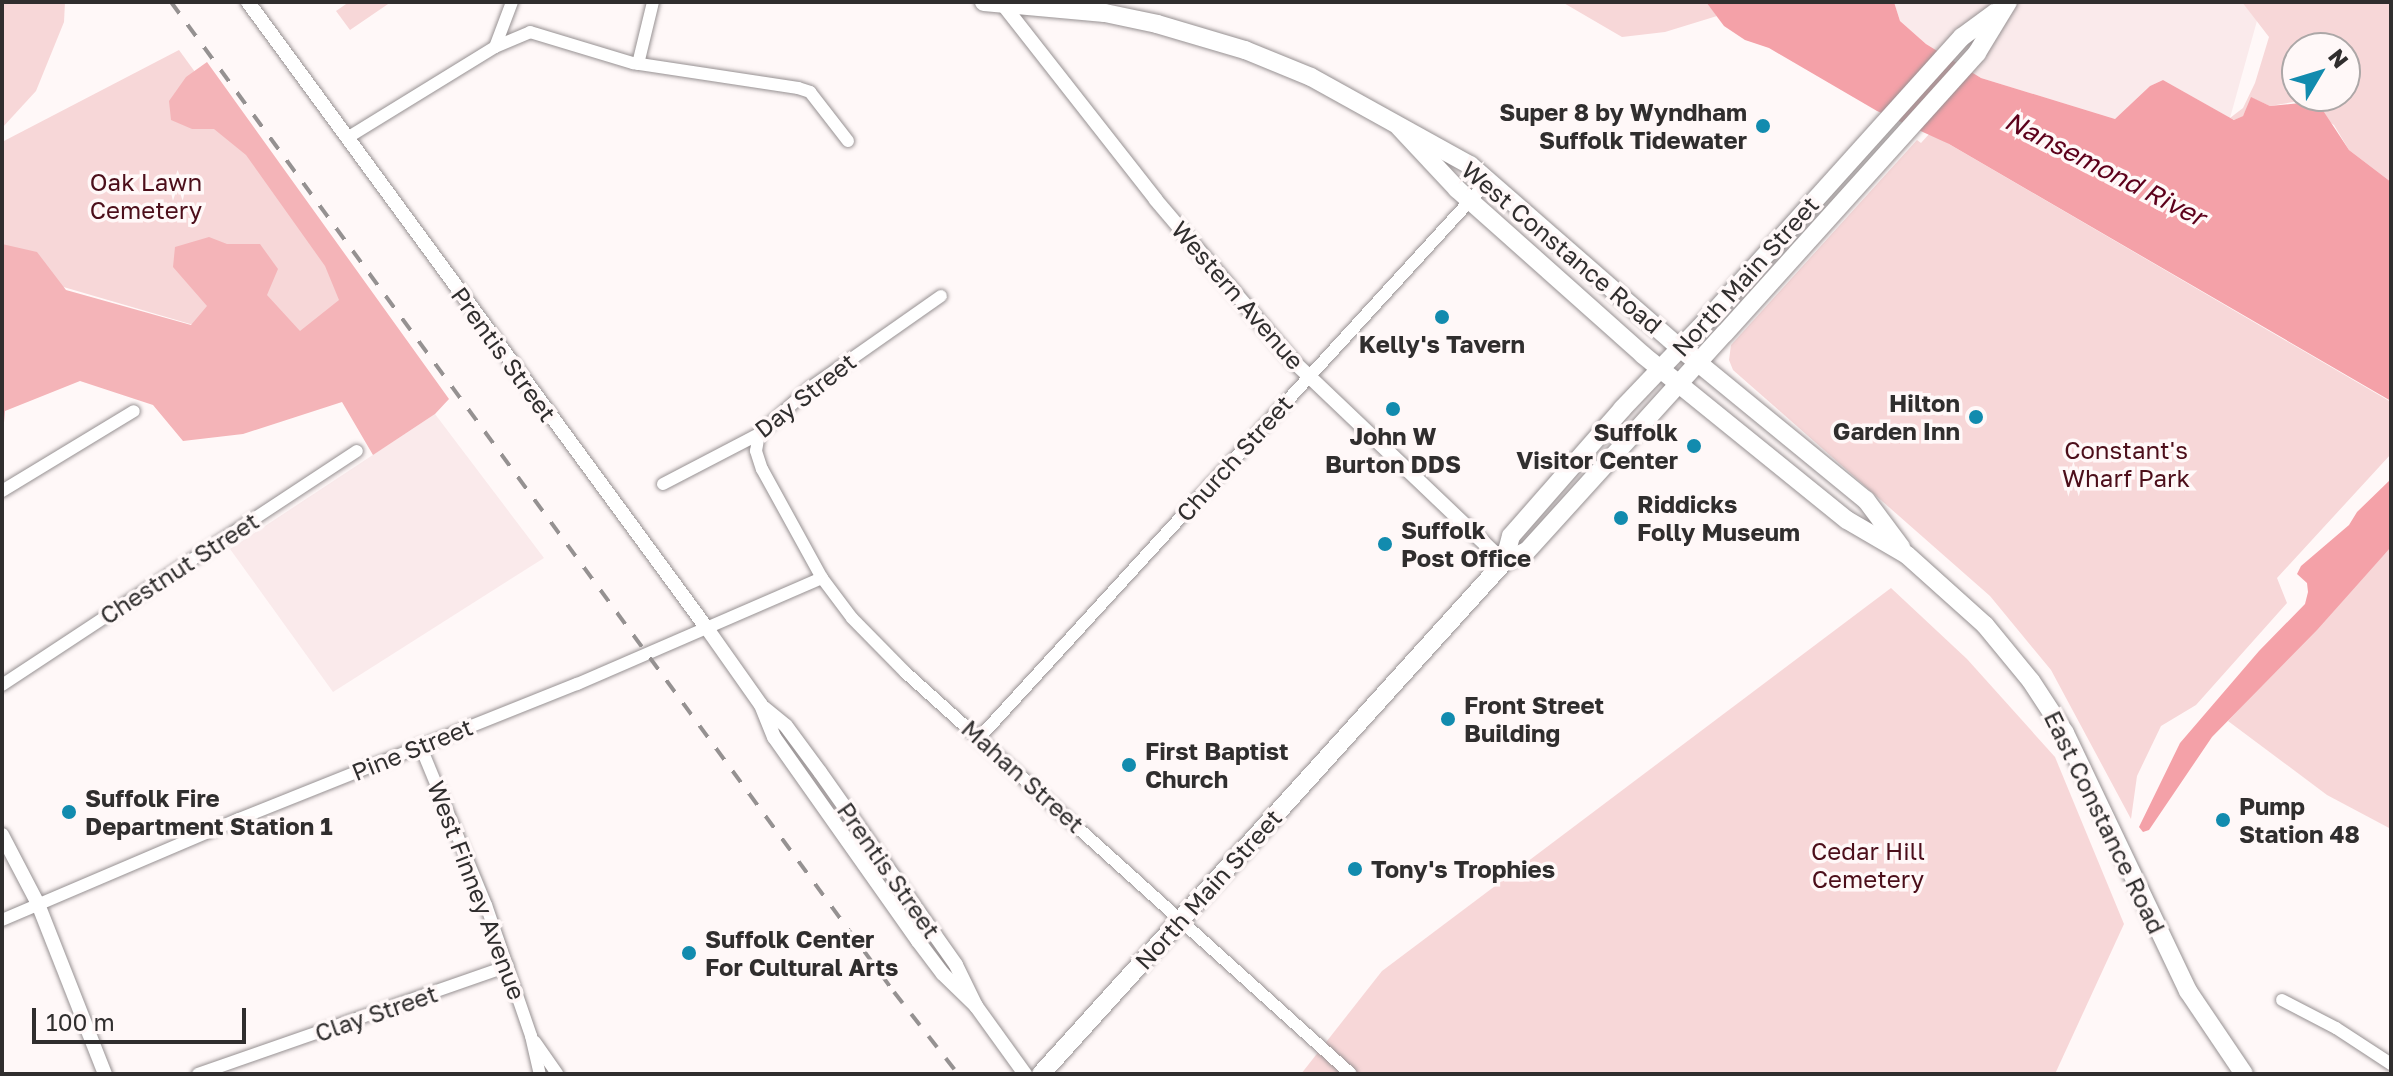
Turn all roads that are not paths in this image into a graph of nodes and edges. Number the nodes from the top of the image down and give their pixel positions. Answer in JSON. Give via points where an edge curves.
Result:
{"nodes":[{"id":1,"x":248,"y":2,"type":"edge"},
{"id":2,"x":512,"y":2,"type":"edge"},
{"id":3,"x":653,"y":2,"type":"edge"},
{"id":4,"x":995,"y":2,"type":"edge"},
{"id":5,"x":2006,"y":4,"type":"edge"},
{"id":6,"x":495,"y":47,"type":"junction"},
{"id":7,"x":638,"y":64,"type":"junction"},
{"id":8,"x":1399,"y":127,"type":"junction"},
{"id":9,"x":347,"y":138,"type":"junction"},
{"id":10,"x":848,"y":141,"type":"dead end"},
{"id":11,"x":1489,"y":180,"type":"junction"},
{"id":12,"x":1471,"y":201,"type":"junction"},
{"id":13,"x":941,"y":296,"type":"dead end"},
{"id":14,"x":1680,"y":348,"type":"junction"},
{"id":15,"x":1698,"y":362,"type":"junction"},
{"id":16,"x":1660,"y":369,"type":"junction"},
{"id":17,"x":1308,"y":377,"type":"junction"},
{"id":18,"x":1679,"y":383,"type":"junction"},
{"id":19,"x":134,"y":411,"type":"dead end"},
{"id":20,"x":759,"y":434,"type":"junction"},
{"id":21,"x":357,"y":451,"type":"dead end"},
{"id":22,"x":663,"y":484,"type":"dead end"},
{"id":23,"x":2,"y":491,"type":"edge"},
{"id":24,"x":1907,"y":555,"type":"junction"},
{"id":25,"x":1504,"y":562,"type":"junction"},
{"id":26,"x":822,"y":578,"type":"junction"},
{"id":27,"x":706,"y":627,"type":"junction"},
{"id":28,"x":2,"y":685,"type":"edge"},
{"id":29,"x":980,"y":737,"type":"junction"},
{"id":30,"x":420,"y":745,"type":"junction"},
{"id":31,"x":2,"y":835,"type":"edge"},
{"id":32,"x":38,"y":904,"type":"junction"},
{"id":33,"x":1181,"y":919,"type":"junction"},
{"id":34,"x":2,"y":920,"type":"edge"},
{"id":35,"x":508,"y":966,"type":"junction"},
{"id":36,"x":2282,"y":1000,"type":"dead end"},
{"id":37,"x":531,"y":1036,"type":"junction"},
{"id":38,"x":2391,"y":1064,"type":"edge"},
{"id":39,"x":105,"y":1074,"type":"edge"},
{"id":40,"x":198,"y":1074,"type":"edge"},
{"id":41,"x":540,"y":1074,"type":"edge"},
{"id":42,"x":557,"y":1074,"type":"edge"},
{"id":43,"x":1025,"y":1074,"type":"edge"},
{"id":44,"x":1041,"y":1074,"type":"edge"},
{"id":45,"x":1351,"y":1074,"type":"edge"},
{"id":46,"x":2244,"y":1074,"type":"edge"}],
"edges":[{"from":1,"to":9,"type":"street","name":"Prentis Street"},
{"from":2,"to":6,"type":"street"},
{"from":3,"to":7,"type":"street"},
{"from":4,"to":8,"type":"main road","name":"West Constance Road","via":[[1105,13],[1207,37],[1311,77]]},
{"from":4,"to":17,"type":"street","name":"Western Avenue"},
{"from":5,"to":14,"type":"main road","name":"North Main Street","via":[[1953,46]]},
{"from":5,"to":15,"type":"main road","name":"North Main Street","via":[[1970,60]]},
{"from":6,"to":7,"type":"street","via":[[530,32]]},
{"from":6,"to":9,"type":"street"},
{"from":7,"to":10,"type":"street","via":[[810,92]]},
{"from":8,"to":11,"type":"main road","name":"West Constance Road"},
{"from":8,"to":12,"type":"main road","name":"West Constance Road"},
{"from":9,"to":27,"type":"street","name":"Prentis Street"},
{"from":11,"to":12,"type":"street","name":"Church Street"},
{"from":11,"to":14,"type":"main road","name":"West Constance Road"},
{"from":12,"to":16,"type":"main road","name":"West Constance Road"},
{"from":12,"to":17,"type":"street","name":"Church Street"},
{"from":13,"to":20,"type":"street","name":"Day Street","via":[[810,388]]},
{"from":14,"to":15,"type":"main road","name":"East Constance Road"},
{"from":14,"to":16,"type":"main road","name":"North Main Street"},
{"from":15,"to":18,"type":"main road","name":"North Main Street"},
{"from":15,"to":24,"type":"main road","name":"East Constance Road","via":[[1866,500]]},
{"from":16,"to":18,"type":"main road","name":"East Constance Road"},
{"from":16,"to":25,"type":"main road","name":"North Main Street","via":[[1511,536]]},
{"from":17,"to":25,"type":"street","name":"Western Avenue"},
{"from":17,"to":29,"type":"street","name":"Church Street"},
{"from":18,"to":24,"type":"main road","name":"East Constance Road","via":[[1847,520]]},
{"from":18,"to":25,"type":"main road","name":"North Main Street","via":[[1527,551]]},
{"from":19,"to":23,"type":"street"},
{"from":20,"to":22,"type":"street","name":"Day Street"},
{"from":20,"to":26,"type":"street","name":"Mahan Street","via":[[756,451],[762,469]]},
{"from":21,"to":28,"type":"street","name":"Chestnut Street"},
{"from":24,"to":46,"type":"main road","name":"East Constance Road","via":[[1985,625],[2044,700],[2084,768],[2188,991]]},
{"from":25,"to":33,"type":"main road","name":"North Main Street"},
{"from":26,"to":27,"type":"street","name":"Pine Street"},
{"from":26,"to":29,"type":"street","name":"Mahan Street","via":[[852,618]]},
{"from":27,"to":30,"type":"street","name":"Pine Street"},
{"from":27,"to":43,"type":"street","name":"Prentis Street","via":[[761,705],[786,726],[820,772],[956,965],[976,1006]]},
{"from":29,"to":33,"type":"street","name":"Mahan Street"},
{"from":30,"to":32,"type":"street","name":"Pine Street"},
{"from":30,"to":35,"type":"street","name":"West Finney Avenue"},
{"from":31,"to":32,"type":"street"},
{"from":32,"to":34,"type":"street","name":"Pine Street"},
{"from":32,"to":39,"type":"street"},
{"from":33,"to":44,"type":"main road","name":"North Main Street"},
{"from":33,"to":45,"type":"street","name":"Mahan Street"},
{"from":35,"to":37,"type":"street","name":"West Finney Avenue"},
{"from":35,"to":40,"type":"street","name":"Clay Street"},
{"from":36,"to":38,"type":"street"},
{"from":37,"to":41,"type":"street","name":"West Finney Avenue"},
{"from":37,"to":42,"type":"street","name":"West Finney Avenue"}]}
